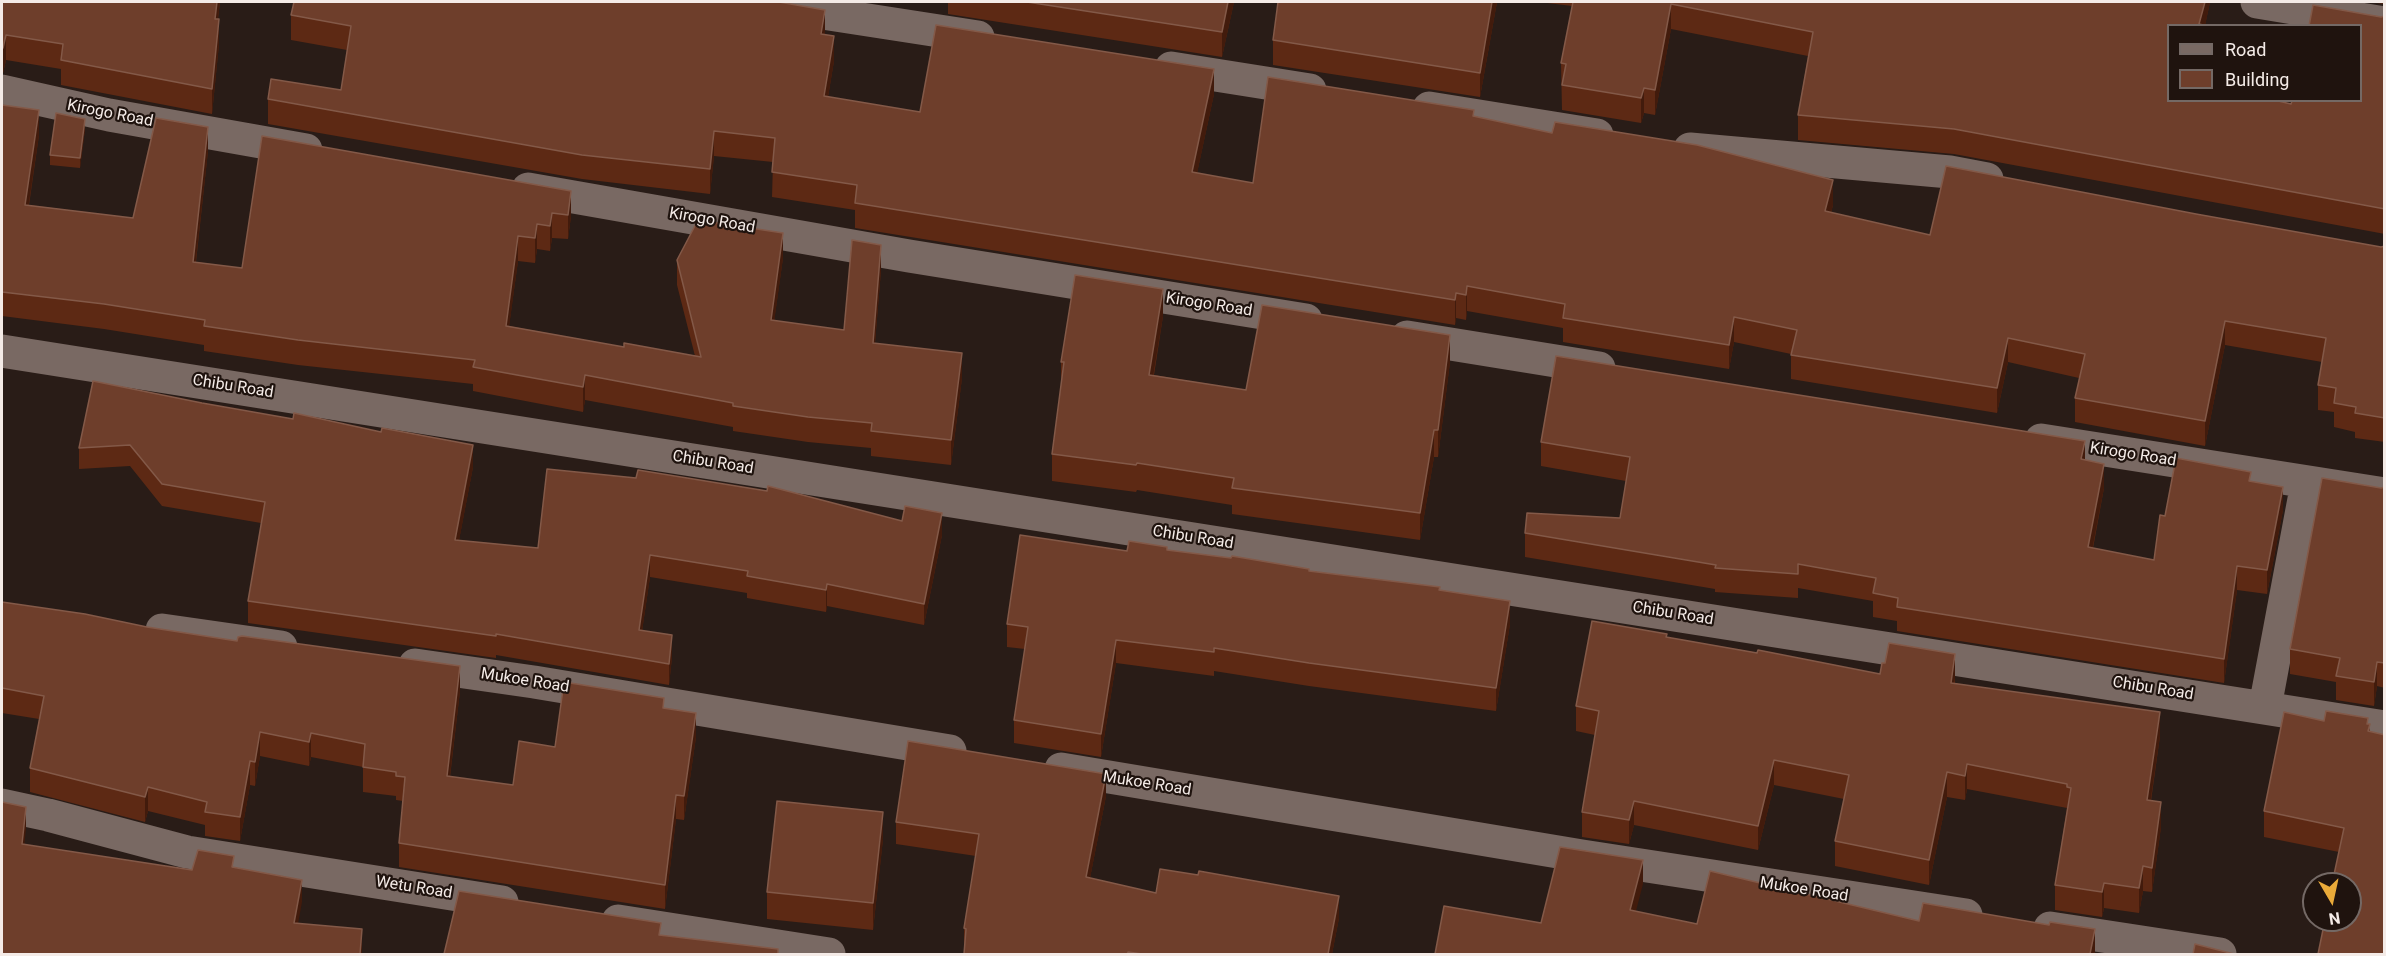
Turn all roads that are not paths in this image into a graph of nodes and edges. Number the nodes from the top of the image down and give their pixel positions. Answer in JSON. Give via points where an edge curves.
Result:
{"nodes":[{"id":1,"x":751,"y":2,"type":"edge"},
{"id":2,"x":2257,"y":2,"type":"edge"},
{"id":3,"x":2385,"y":23,"type":"edge"},
{"id":4,"x":1011,"y":42,"type":"edge"},
{"id":5,"x":1141,"y":63,"type":"edge"},
{"id":6,"x":2,"y":91,"type":"edge"},
{"id":7,"x":1342,"y":95,"type":"edge"},
{"id":8,"x":1401,"y":104,"type":"edge"},
{"id":9,"x":1625,"y":139,"type":"edge"},
{"id":10,"x":1661,"y":145,"type":"edge"},
{"id":11,"x":332,"y":154,"type":"edge"},
{"id":12,"x":497,"y":184,"type":"edge"},
{"id":13,"x":2018,"y":185,"type":"edge"},
{"id":14,"x":1332,"y":325,"type":"edge"},
{"id":15,"x":1379,"y":332,"type":"edge"},
{"id":16,"x":2,"y":351,"type":"edge"},
{"id":17,"x":1626,"y":372,"type":"edge"},
{"id":18,"x":2014,"y":435,"type":"edge"},
{"id":19,"x":2307,"y":483,"type":"junction"},
{"id":20,"x":2385,"y":494,"type":"edge"},
{"id":21,"x":132,"y":626,"type":"edge"},
{"id":22,"x":309,"y":651,"type":"edge"},
{"id":23,"x":380,"y":660,"type":"edge"},
{"id":24,"x":2265,"y":707,"type":"junction"},
{"id":25,"x":2385,"y":727,"type":"edge"},
{"id":26,"x":982,"y":756,"type":"edge"},
{"id":27,"x":1029,"y":764,"type":"edge"},
{"id":28,"x":2,"y":805,"type":"edge"},
{"id":29,"x":526,"y":906,"type":"edge"},
{"id":30,"x":584,"y":915,"type":"edge"},
{"id":31,"x":829,"y":954,"type":"edge"},
{"id":32,"x":2220,"y":954,"type":"edge"}],
"edges":[{"from":1,"to":4,"type":"street"},
{"from":2,"to":3,"type":"street"},
{"from":5,"to":7,"type":"street"},
{"from":6,"to":11,"type":"street","name":"Kirogo Road","via":[[109,115]]},
{"from":8,"to":9,"type":"street"},
{"from":10,"to":13,"type":"street","via":[[1950,172]]},
{"from":12,"to":14,"type":"street","name":"Kirogo Road"},
{"from":15,"to":17,"type":"street"},
{"from":16,"to":24,"type":"street","name":"Chibu Road"},
{"from":18,"to":19,"type":"street","name":"Kirogo Road"},
{"from":19,"to":20,"type":"street","name":"Kirogo Road"},
{"from":19,"to":24,"type":"street"},
{"from":21,"to":22,"type":"street"},
{"from":23,"to":26,"type":"street","name":"Mukoe Road"},
{"from":24,"to":25,"type":"street","name":"Chibu Road"},
{"from":27,"to":32,"type":"street","name":"Mukoe Road","via":[[1594,858]]},
{"from":28,"to":29,"type":"street","name":"Wetu Road","via":[[187,852]]},
{"from":30,"to":31,"type":"street"}]}
